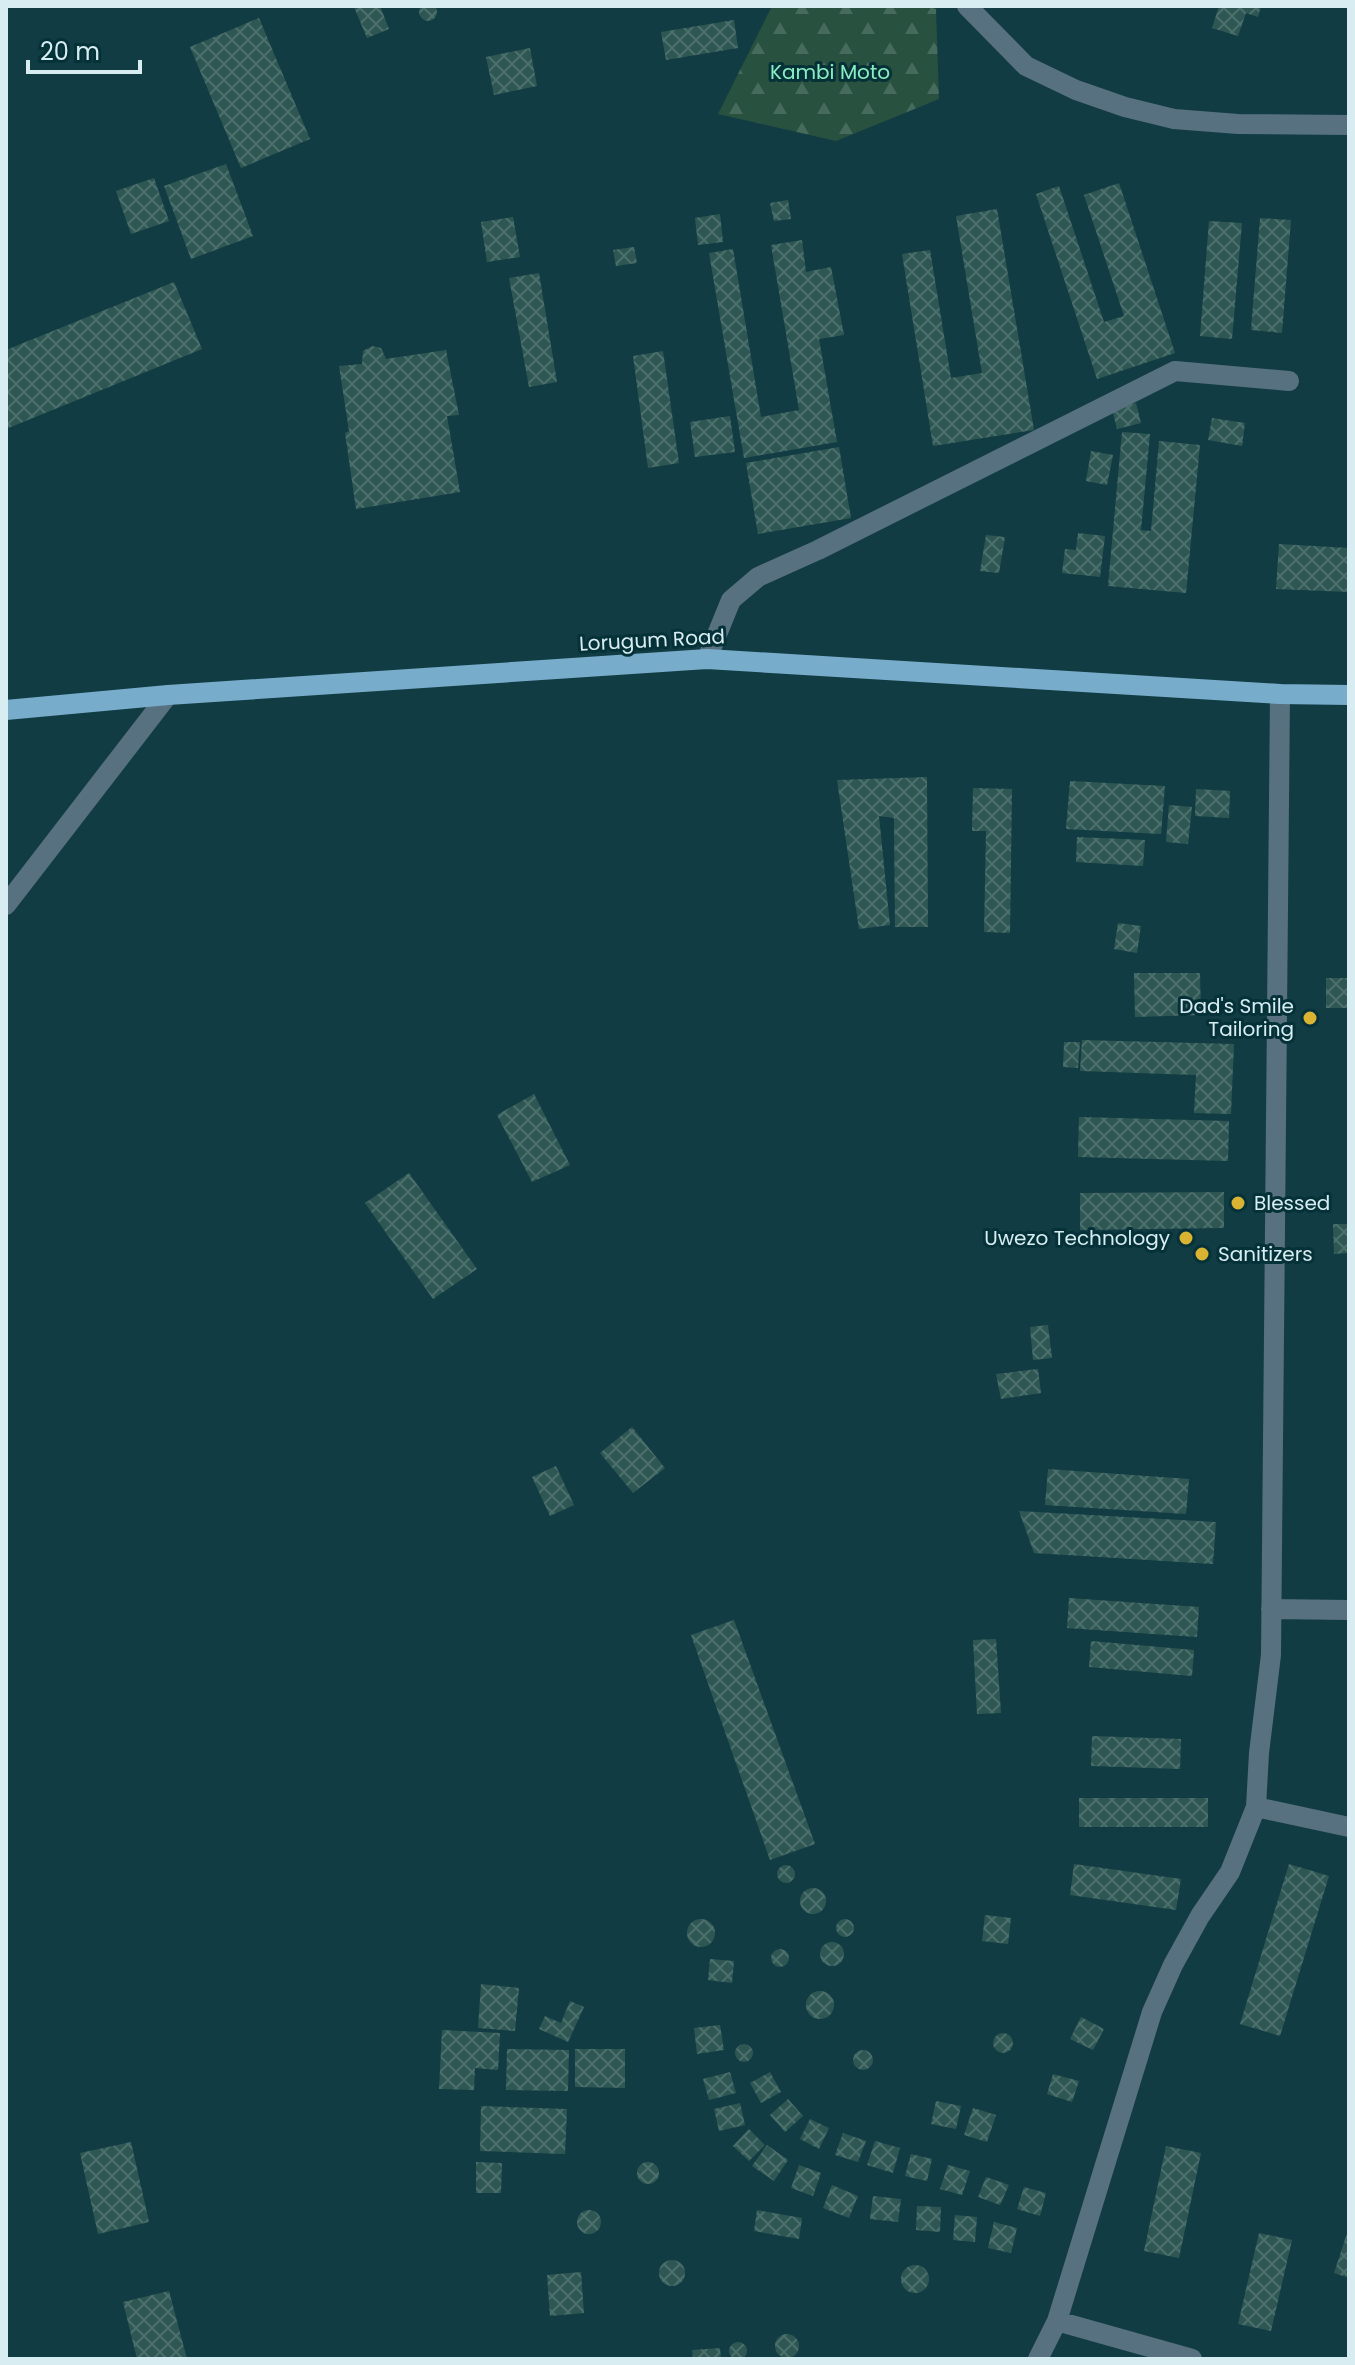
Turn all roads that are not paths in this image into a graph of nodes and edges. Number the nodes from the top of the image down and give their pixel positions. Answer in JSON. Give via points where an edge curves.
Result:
{"nodes":[{"id":1,"x":967,"y":6,"type":"edge"},
{"id":2,"x":1349,"y":125,"type":"edge"},
{"id":3,"x":1289,"y":381,"type":"dead end"},
{"id":4,"x":707,"y":659,"type":"junction"},
{"id":5,"x":1280,"y":694,"type":"junction"},
{"id":6,"x":168,"y":695,"type":"junction"},
{"id":7,"x":1349,"y":695,"type":"edge"},
{"id":8,"x":6,"y":710,"type":"edge"},
{"id":9,"x":6,"y":905,"type":"edge"},
{"id":10,"x":1271,"y":1609,"type":"junction"},
{"id":11,"x":1349,"y":1610,"type":"edge"},
{"id":12,"x":1256,"y":1807,"type":"junction"},
{"id":13,"x":1349,"y":1827,"type":"edge"},
{"id":14,"x":1057,"y":2321,"type":"junction"},
{"id":15,"x":1038,"y":2359,"type":"edge"},
{"id":16,"x":1192,"y":2359,"type":"edge"}],
"edges":[{"from":1,"to":2,"type":"street","via":[[1026,66],[1125,107],[1174,119]]},
{"from":3,"to":4,"type":"street","via":[[1175,371],[758,577],[731,600]]},
{"from":4,"to":5,"type":"main road","name":"Lorugum Road"},
{"from":4,"to":6,"type":"main road","name":"Lorugum Road"},
{"from":5,"to":7,"type":"main road","name":"Lorugum Road"},
{"from":5,"to":10,"type":"street"},
{"from":6,"to":8,"type":"main road","name":"Lorugum Road"},
{"from":6,"to":9,"type":"street"},
{"from":10,"to":11,"type":"street"},
{"from":10,"to":12,"type":"street"},
{"from":12,"to":13,"type":"street"},
{"from":12,"to":14,"type":"street","via":[[1230,1872],[1200,1916],[1152,2012]]},
{"from":14,"to":15,"type":"street"},
{"from":14,"to":16,"type":"street"}]}
